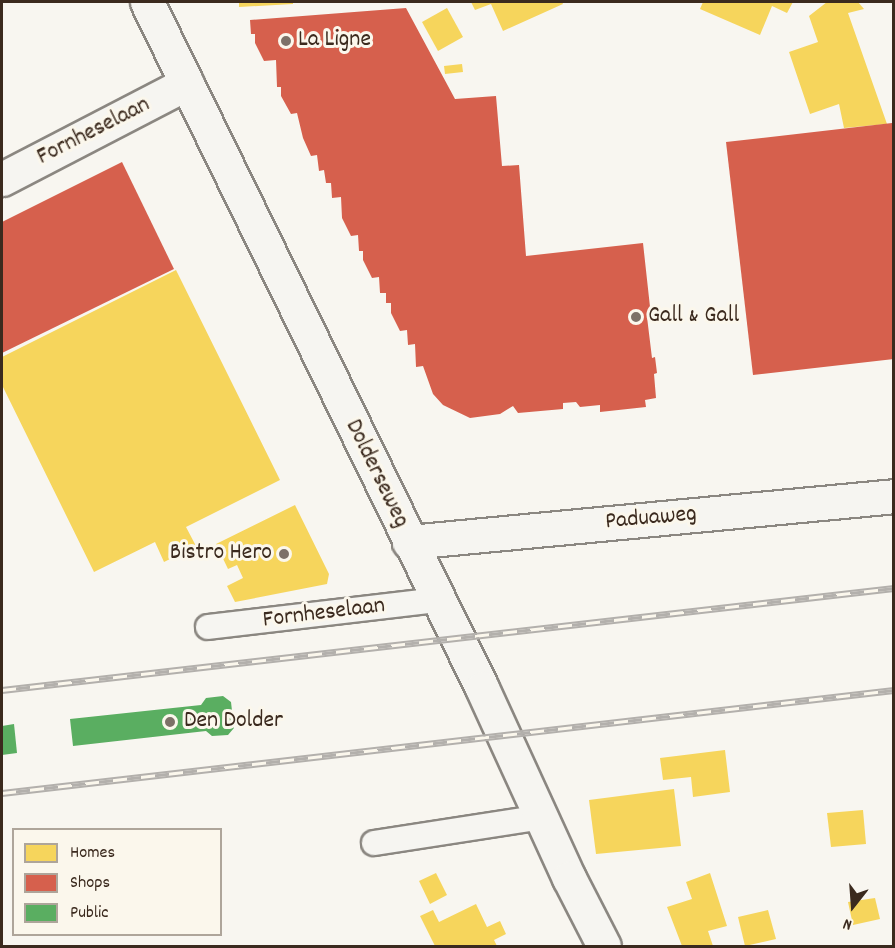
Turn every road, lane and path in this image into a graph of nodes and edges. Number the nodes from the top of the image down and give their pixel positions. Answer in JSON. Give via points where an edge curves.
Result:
{"nodes":[{"id":1,"x":147,"y":2,"type":"edge"},
{"id":2,"x":187,"y":83,"type":"junction"},
{"id":3,"x":2,"y":179,"type":"edge"},
{"id":4,"x":894,"y":496,"type":"edge"},
{"id":5,"x":409,"y":542,"type":"junction"},
{"id":6,"x":439,"y":600,"type":"junction"},
{"id":7,"x":208,"y":627,"type":"dead end"},
{"id":8,"x":541,"y":817,"type":"junction"},
{"id":9,"x":374,"y":843,"type":"dead end"},
{"id":10,"x":604,"y":946,"type":"edge"}],
"edges":[{"from":1,"to":2,"type":"main road","name":"Dolderseweg"},
{"from":2,"to":3,"type":"main road","name":"Fornheselaan"},
{"from":2,"to":5,"type":"main road","name":"Dolderseweg"},
{"from":4,"to":5,"type":"main road","name":"Paduaweg"},
{"from":5,"to":6,"type":"main road","name":"Dolderseweg"},
{"from":6,"to":7,"type":"lane","name":"Fornheselaan"},
{"from":6,"to":8,"type":"main road","name":"Dolderseweg"},
{"from":8,"to":9,"type":"lane"},
{"from":8,"to":10,"type":"main road","name":"Dolderseweg"}]}
